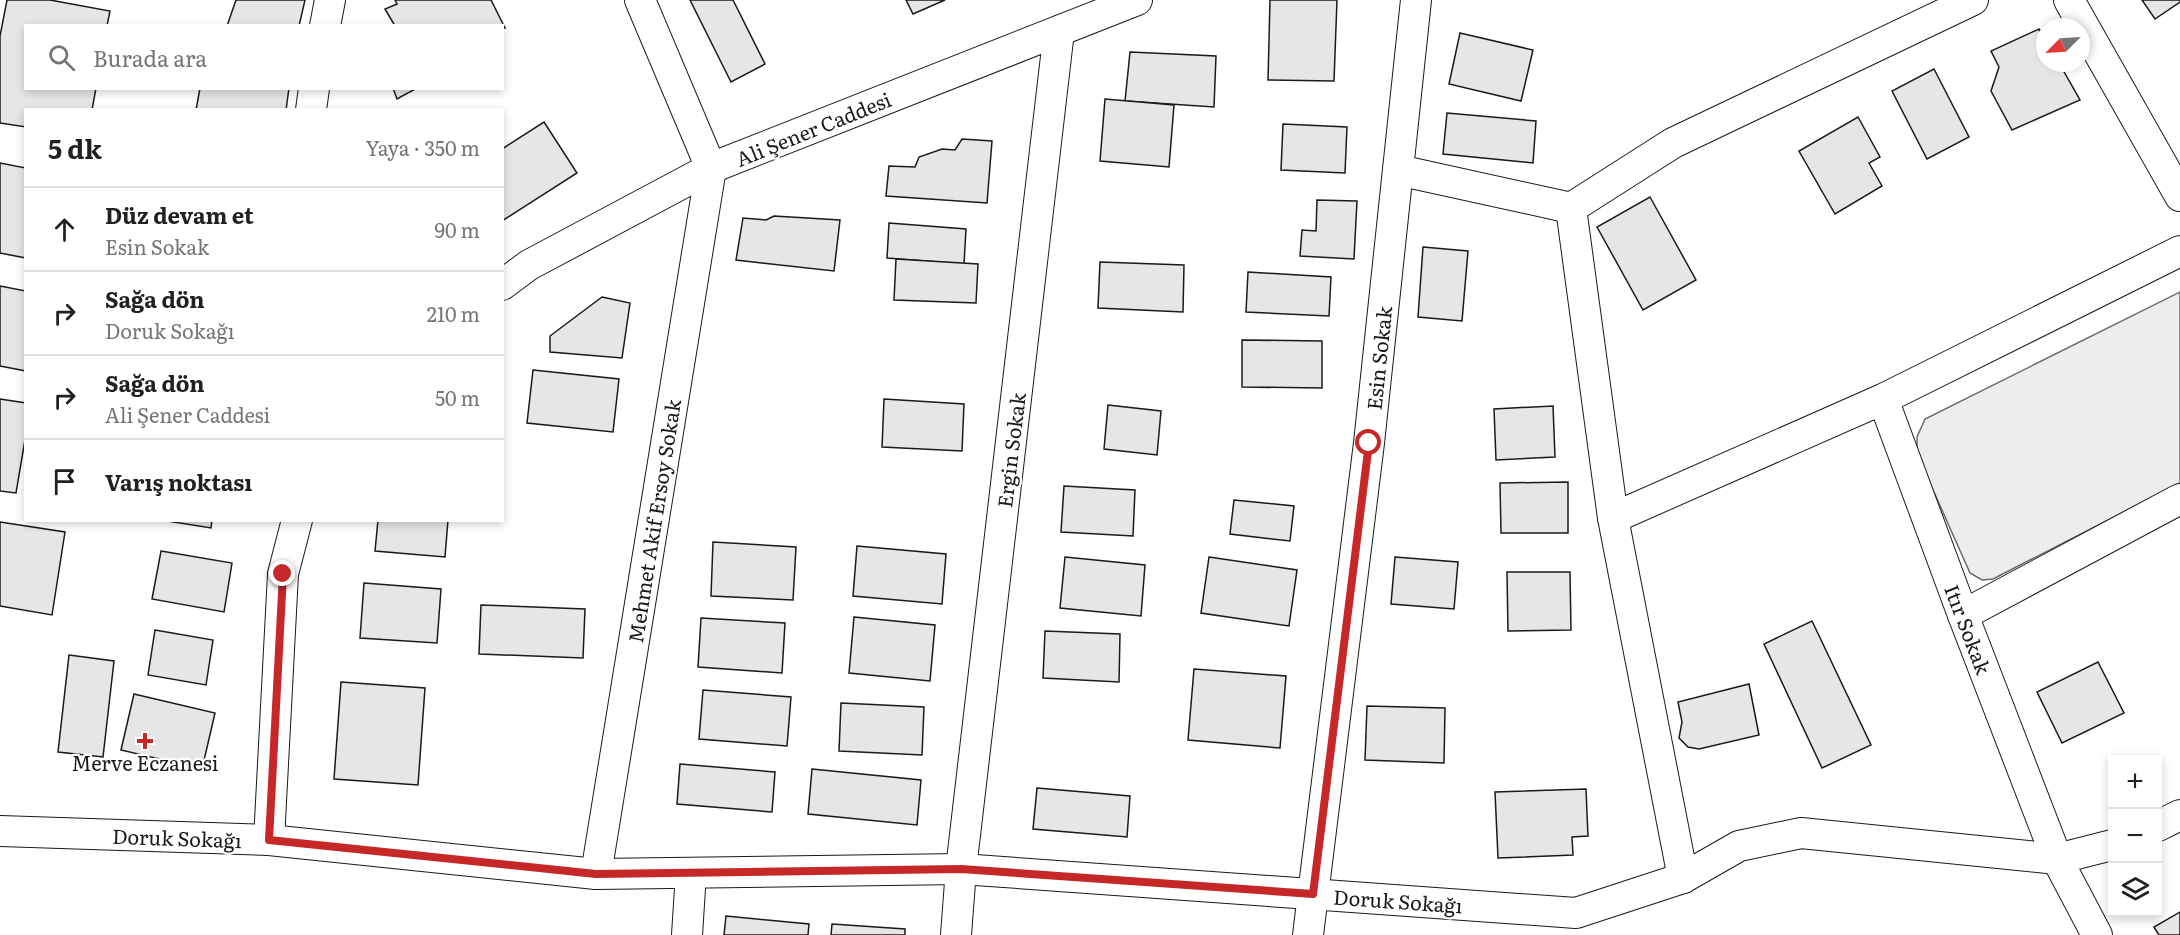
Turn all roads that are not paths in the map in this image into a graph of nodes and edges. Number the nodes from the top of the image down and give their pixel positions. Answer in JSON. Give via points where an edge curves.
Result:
{"nodes":[{"id":1,"x":330,"y":0,"type":"edge"},
{"id":2,"x":640,"y":0,"type":"edge"},
{"id":3,"x":1137,"y":0,"type":"edge"},
{"id":4,"x":1416,"y":0,"type":"edge"},
{"id":5,"x":1973,"y":0,"type":"edge"},
{"id":6,"x":2068,"y":0,"type":"edge"},
{"id":7,"x":1084,"y":10,"type":"edge"},
{"id":8,"x":325,"y":24,"type":"edge"},
{"id":9,"x":1059,"y":31,"type":"junction"},
{"id":10,"x":314,"y":90,"type":"edge"},
{"id":11,"x":311,"y":108,"type":"edge"},
{"id":12,"x":711,"y":168,"type":"junction"},
{"id":13,"x":1398,"y":171,"type":"junction"},
{"id":14,"x":2180,"y":196,"type":"edge"},
{"id":15,"x":1570,"y":208,"type":"junction"},
{"id":16,"x":2180,"y":251,"type":"edge"},
{"id":17,"x":504,"y":284,"type":"edge"},
{"id":18,"x":1883,"y":399,"type":"junction"},
{"id":19,"x":2180,"y":499,"type":"edge"},
{"id":20,"x":1612,"y":518,"type":"junction"},
{"id":21,"x":296,"y":522,"type":"edge"},
{"id":22,"x":1963,"y":615,"type":"junction"},
{"id":23,"x":2180,"y":815,"type":"edge"},
{"id":24,"x":2162,"y":824,"type":"edge"},
{"id":25,"x":0,"y":831,"type":"edge"},
{"id":26,"x":269,"y":840,"type":"junction"},
{"id":27,"x":2108,"y":846,"type":"edge"},
{"id":28,"x":2057,"y":859,"type":"junction"},
{"id":29,"x":961,"y":869,"type":"junction"},
{"id":30,"x":691,"y":873,"type":"junction"},
{"id":31,"x":596,"y":874,"type":"junction"},
{"id":32,"x":1683,"y":878,"type":"junction"},
{"id":33,"x":1313,"y":894,"type":"junction"},
{"id":34,"x":1582,"y":924,"type":"edge"},
{"id":35,"x":687,"y":935,"type":"edge"},
{"id":36,"x":956,"y":935,"type":"edge"},
{"id":37,"x":1308,"y":935,"type":"edge"},
{"id":38,"x":2097,"y":935,"type":"edge"}],
"edges":[{"from":1,"to":8,"type":"street"},
{"from":2,"to":12,"type":"street"},
{"from":3,"to":7,"type":"street","name":"Ali Şener Caddesi"},
{"from":4,"to":13,"type":"street","name":"Esin Sokak"},
{"from":5,"to":15,"type":"street","via":[[1673,143]]},
{"from":6,"to":14,"type":"street"},
{"from":7,"to":9,"type":"street","name":"Ali Şener Caddesi"},
{"from":9,"to":12,"type":"street","name":"Ali Şener Caddesi"},
{"from":9,"to":29,"type":"street","name":"Ergin Sokak"},
{"from":10,"to":11,"type":"street"},
{"from":12,"to":17,"type":"street","name":"Ali Şener Caddesi","via":[[529,265]]},
{"from":12,"to":31,"type":"street","name":"Mehmet Akif Ersoy Sokak"},
{"from":13,"to":15,"type":"street"},
{"from":13,"to":33,"type":"street","name":"Esin Sokak"},
{"from":15,"to":20,"type":"street"},
{"from":16,"to":18,"type":"street"},
{"from":18,"to":20,"type":"street"},
{"from":18,"to":22,"type":"street","name":"Itır Sokak"},
{"from":19,"to":22,"type":"street"},
{"from":20,"to":32,"type":"street"},
{"from":21,"to":26,"type":"street","via":[[283,574]]},
{"from":22,"to":28,"type":"street","name":"Itır Sokak"},
{"from":23,"to":24,"type":"street"},
{"from":25,"to":26,"type":"street","name":"Doruk Sokağı"},
{"from":26,"to":31,"type":"street","name":"Doruk Sokağı"},
{"from":27,"to":28,"type":"street"},
{"from":28,"to":32,"type":"street","via":[[1801,833],[1739,846]]},
{"from":28,"to":38,"type":"street","name":"Itır Sokak"},
{"from":29,"to":30,"type":"street","name":"Doruk Sokağı"},
{"from":29,"to":33,"type":"street","name":"Doruk Sokağı"},
{"from":29,"to":36,"type":"street","name":"Ergin Sokak"},
{"from":30,"to":31,"type":"street","name":"Doruk Sokağı"},
{"from":30,"to":35,"type":"street"},
{"from":32,"to":34,"type":"street"},
{"from":33,"to":34,"type":"street","name":"Doruk Sokağı"},
{"from":33,"to":37,"type":"street","name":"Esin Sokak"}]}
